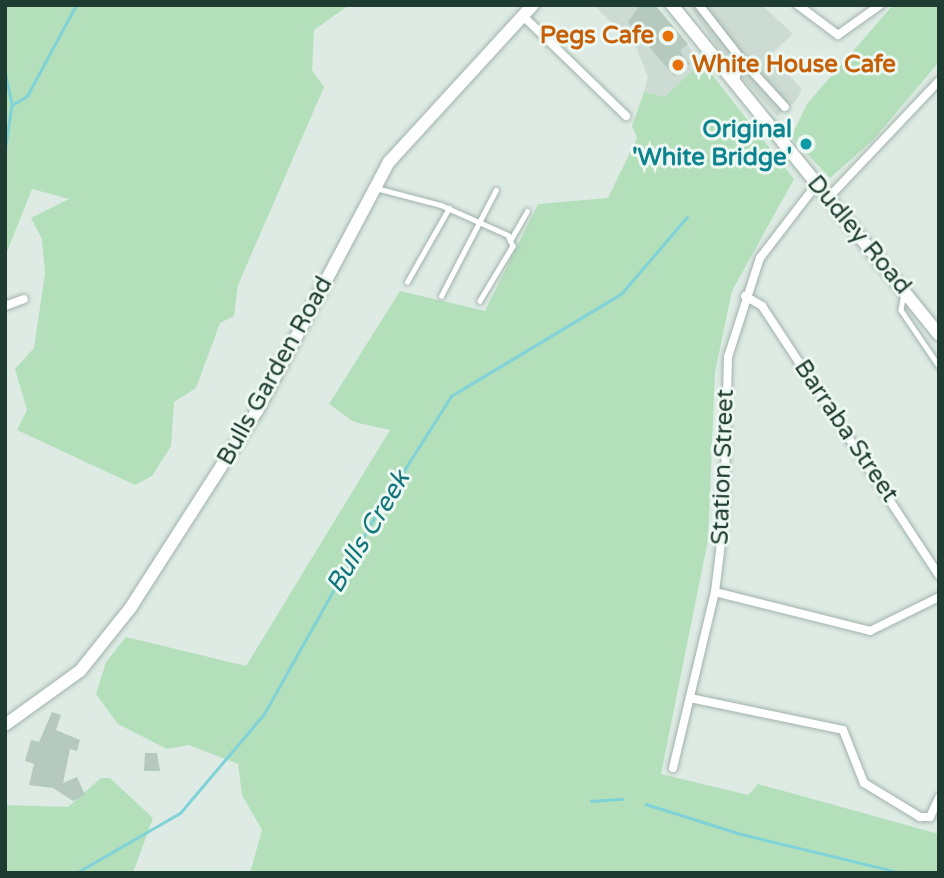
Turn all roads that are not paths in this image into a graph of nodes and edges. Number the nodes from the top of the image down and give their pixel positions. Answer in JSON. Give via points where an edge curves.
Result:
{"nodes":[{"id":1,"x":533,"y":5,"type":"edge"},
{"id":2,"x":672,"y":5,"type":"edge"},
{"id":3,"x":699,"y":5,"type":"edge"},
{"id":4,"x":798,"y":5,"type":"edge"},
{"id":5,"x":880,"y":5,"type":"edge"},
{"id":6,"x":524,"y":18,"type":"junction"},
{"id":7,"x":741,"y":59,"type":"junction"},
{"id":8,"x":939,"y":81,"type":"edge"},
{"id":9,"x":734,"y":83,"type":"junction"},
{"id":10,"x":785,"y":107,"type":"dead end"},
{"id":11,"x":626,"y":116,"type":"dead end"},
{"id":12,"x":816,"y":184,"type":"junction"},
{"id":13,"x":375,"y":188,"type":"junction"},
{"id":14,"x":496,"y":190,"type":"dead end"},
{"id":15,"x":828,"y":198,"type":"junction"},
{"id":16,"x":449,"y":208,"type":"junction"},
{"id":17,"x":527,"y":211,"type":"dead end"},
{"id":18,"x":481,"y":222,"type":"junction"},
{"id":19,"x":511,"y":239,"type":"junction"},
{"id":20,"x":407,"y":282,"type":"dead end"},
{"id":21,"x":906,"y":290,"type":"junction"},
{"id":22,"x":441,"y":296,"type":"dead end"},
{"id":23,"x":745,"y":296,"type":"junction"},
{"id":24,"x":24,"y":299,"type":"dead end"},
{"id":25,"x":481,"y":301,"type":"dead end"},
{"id":26,"x":5,"y":306,"type":"edge"},
{"id":27,"x":939,"y":335,"type":"edge"},
{"id":28,"x":939,"y":366,"type":"edge"},
{"id":29,"x":939,"y":575,"type":"edge"},
{"id":30,"x":715,"y":592,"type":"junction"},
{"id":31,"x":939,"y":597,"type":"edge"},
{"id":32,"x":690,"y":698,"type":"junction"},
{"id":33,"x":5,"y":725,"type":"edge"},
{"id":34,"x":673,"y":768,"type":"dead end"},
{"id":35,"x":939,"y":798,"type":"edge"}],
"edges":[{"from":1,"to":6,"type":"main road","name":"Bulls Garden Road"},
{"from":2,"to":9,"type":"main road","name":"Dudley Road"},
{"from":3,"to":7,"type":"street"},
{"from":4,"to":5,"type":"street","via":[[838,35]]},
{"from":6,"to":11,"type":"street"},
{"from":6,"to":13,"type":"main road","name":"Bulls Garden Road","via":[[406,139]]},
{"from":7,"to":9,"type":"street"},
{"from":7,"to":10,"type":"street"},
{"from":8,"to":15,"type":"street"},
{"from":9,"to":12,"type":"main road","name":"Dudley Road"},
{"from":12,"to":15,"type":"main road","name":"Dudley Road"},
{"from":12,"to":23,"type":"street","name":"Station Street","via":[[760,258]]},
{"from":13,"to":16,"type":"lane"},
{"from":13,"to":33,"type":"main road","name":"Bulls Garden Road","via":[[263,400],[131,607],[80,671]]},
{"from":14,"to":18,"type":"lane"},
{"from":15,"to":21,"type":"main road","name":"Dudley Road"},
{"from":16,"to":18,"type":"lane"},
{"from":16,"to":20,"type":"lane"},
{"from":17,"to":19,"type":"lane"},
{"from":18,"to":19,"type":"lane"},
{"from":18,"to":22,"type":"lane"},
{"from":19,"to":25,"type":"lane","via":[[500,272]]},
{"from":21,"to":27,"type":"main road","name":"Dudley Road"},
{"from":21,"to":28,"type":"lane","via":[[899,304]]},
{"from":23,"to":29,"type":"street","name":"Barraba Street","via":[[762,306]]},
{"from":23,"to":30,"type":"street","name":"Station Street","via":[[728,357],[724,519]]},
{"from":24,"to":26,"type":"street"},
{"from":30,"to":31,"type":"street","via":[[870,631]]},
{"from":30,"to":32,"type":"street","name":"Station Street"},
{"from":32,"to":34,"type":"street","name":"Station Street"},
{"from":32,"to":35,"type":"street","via":[[843,730],[863,783],[920,817],[930,817]]}]}
